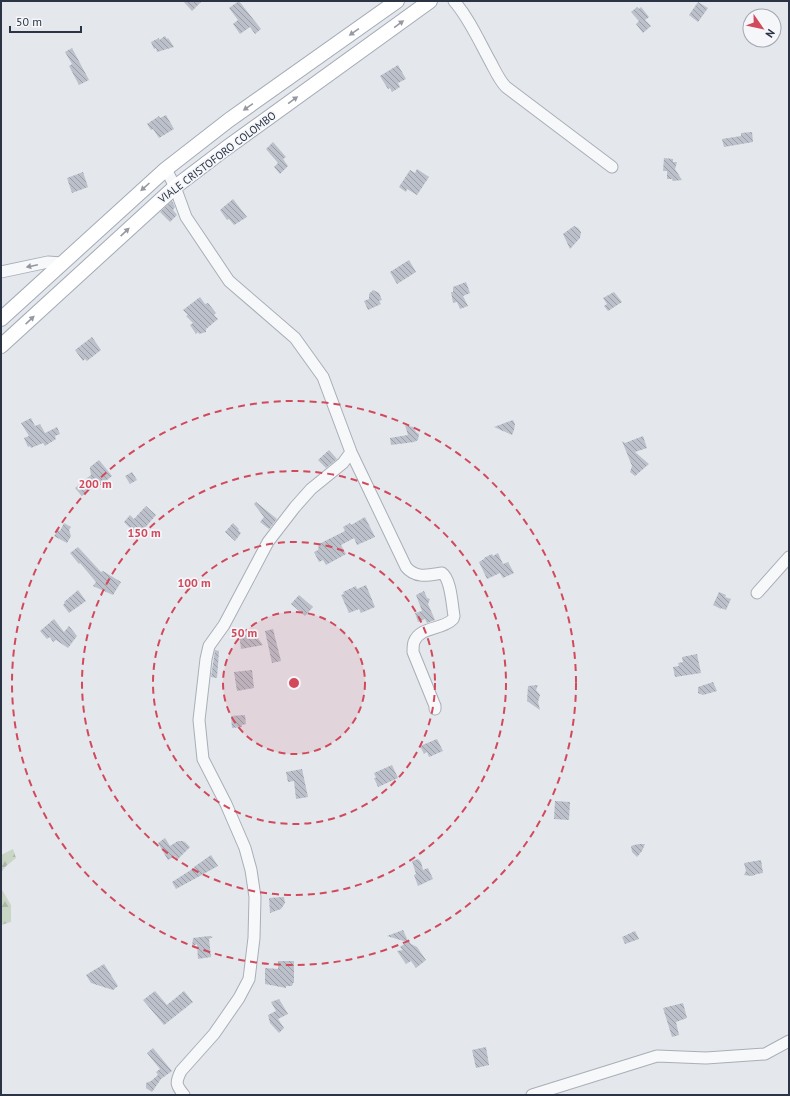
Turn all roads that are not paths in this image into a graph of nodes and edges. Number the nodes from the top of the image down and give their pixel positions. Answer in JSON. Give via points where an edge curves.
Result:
{"nodes":[{"id":1,"x":397,"y":1,"type":"edge"},
{"id":2,"x":430,"y":1,"type":"edge"},
{"id":3,"x":454,"y":1,"type":"edge"},
{"id":4,"x":612,"y":167,"type":"dead end"},
{"id":5,"x":166,"y":169,"type":"junction"},
{"id":6,"x":175,"y":187,"type":"junction"},
{"id":7,"x":62,"y":262,"type":"junction"},
{"id":8,"x":1,"y":272,"type":"edge"},
{"id":9,"x":1,"y":319,"type":"edge"},
{"id":10,"x":1,"y":346,"type":"edge"},
{"id":11,"x":351,"y":452,"type":"junction"},
{"id":12,"x":789,"y":557,"type":"edge"},
{"id":13,"x":756,"y":593,"type":"dead end"},
{"id":14,"x":435,"y":709,"type":"dead end"},
{"id":15,"x":789,"y":1041,"type":"edge"},
{"id":16,"x":184,"y":1095,"type":"edge"},
{"id":17,"x":532,"y":1095,"type":"edge"}],
"edges":[{"from":1,"to":5,"type":"main road","name":"VIALE CRISTOFORO COLOMBO","one_way":true,"via":[[229,120]]},
{"from":6,"to":2,"type":"main road","name":"VIALE CRISTOFORO COLOMBO","one_way":true},
{"from":3,"to":4,"type":"street","via":[[506,88]]},
{"from":5,"to":6,"type":"street"},
{"from":5,"to":7,"type":"main road","name":"VIALE CRISTOFORO COLOMBO","one_way":true},
{"from":10,"to":6,"type":"main road","name":"VIALE CRISTOFORO COLOMBO","one_way":true},
{"from":6,"to":11,"type":"street","via":[[186,217],[229,281],[295,338],[323,377]]},
{"from":7,"to":8,"type":"street","one_way":true,"via":[[48,262]]},
{"from":7,"to":9,"type":"main road","name":"VIALE CRISTOFORO COLOMBO"},
{"from":11,"to":14,"type":"street","via":[[406,567],[410,572],[423,576],[442,573],[448,580],[453,619],[418,636],[413,652]]},
{"from":11,"to":16,"type":"street","via":[[311,489],[268,542],[224,625],[209,646],[199,720],[202,759],[226,804],[245,848],[254,897],[254,938],[249,979],[239,998],[214,1034],[181,1071],[178,1087]]},
{"from":12,"to":13,"type":"street"},
{"from":15,"to":17,"type":"street","via":[[766,1054],[706,1058],[656,1056]]}]}
